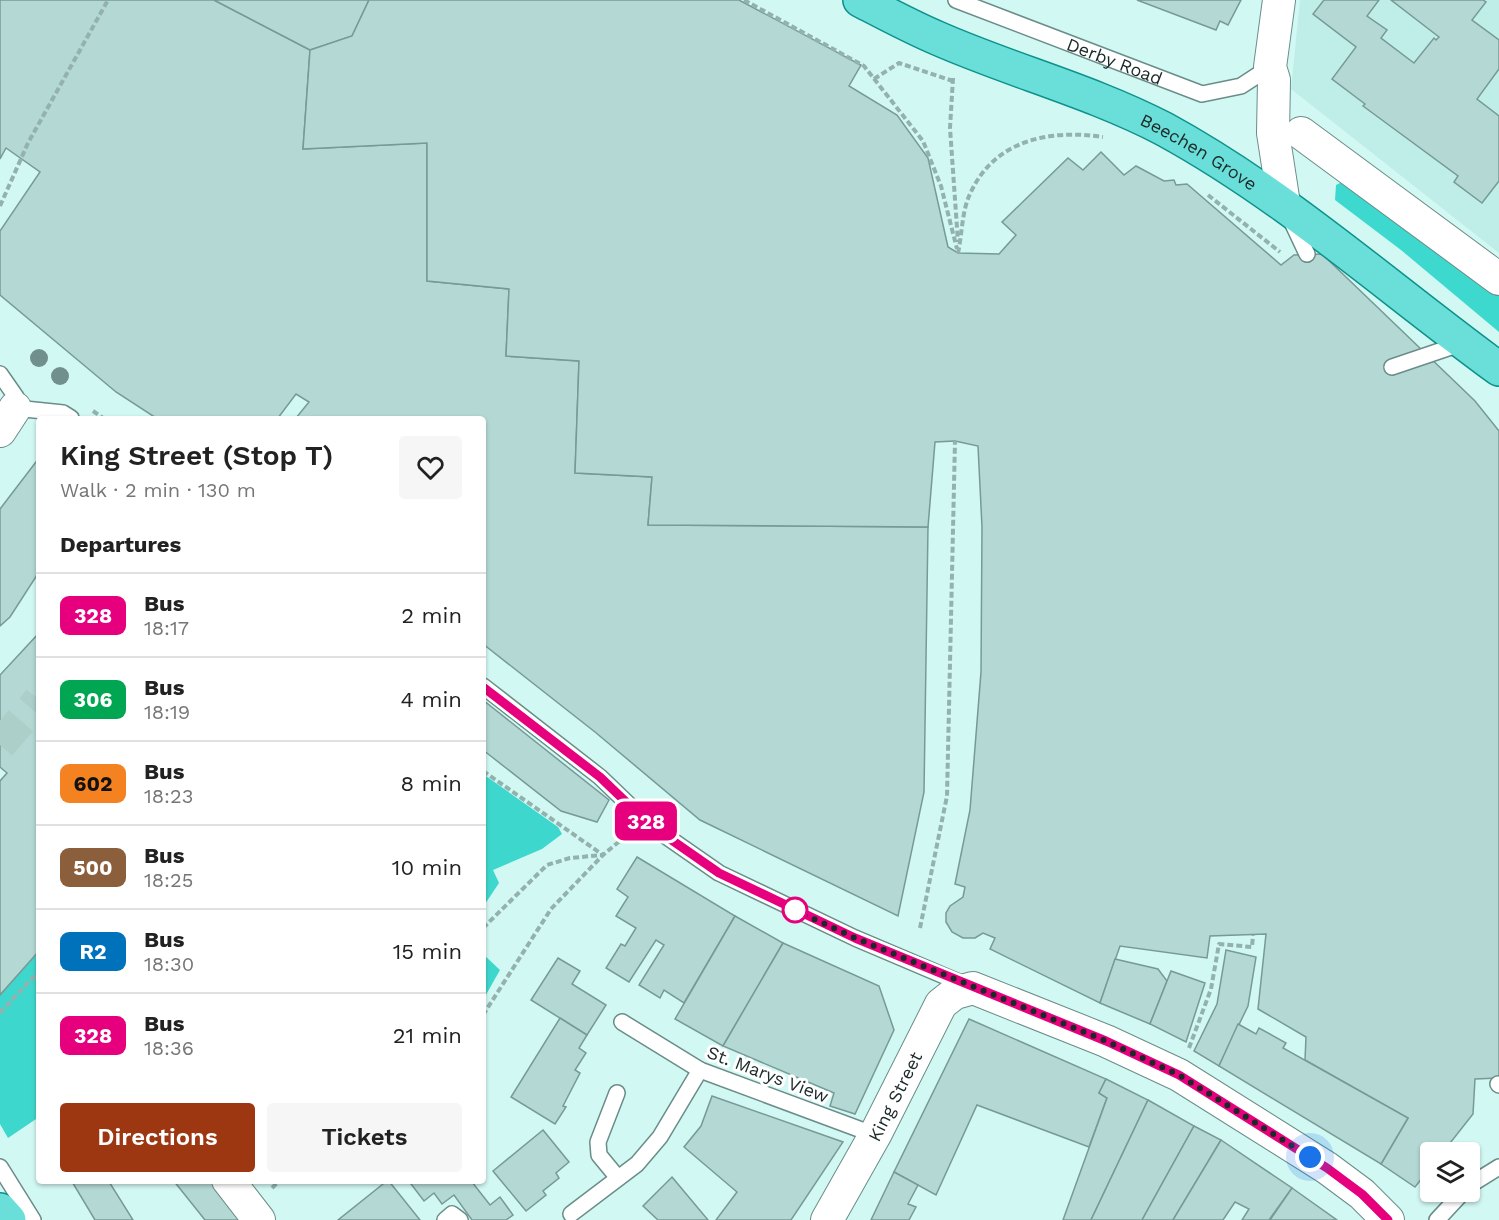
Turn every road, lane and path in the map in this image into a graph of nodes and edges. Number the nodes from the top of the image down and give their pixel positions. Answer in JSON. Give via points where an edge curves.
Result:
{"nodes":[{"id":1,"x":108,"y":0,"type":"edge"},
{"id":2,"x":744,"y":0,"type":"edge"},
{"id":3,"x":860,"y":0,"type":"edge"},
{"id":4,"x":956,"y":0,"type":"edge"},
{"id":5,"x":1279,"y":0,"type":"edge"},
{"id":6,"x":1270,"y":67,"type":"junction"},
{"id":7,"x":874,"y":79,"type":"junction"},
{"id":8,"x":1301,"y":133,"type":"dead end"},
{"id":9,"x":1106,"y":137,"type":"dead end"},
{"id":10,"x":1206,"y":193,"type":"dead end"},
{"id":11,"x":1284,"y":204,"type":"junction"},
{"id":12,"x":0,"y":206,"type":"edge"},
{"id":13,"x":958,"y":253,"type":"junction"},
{"id":14,"x":1281,"y":253,"type":"dead end"},
{"id":15,"x":1306,"y":254,"type":"dead end"},
{"id":16,"x":1499,"y":279,"type":"edge"},
{"id":17,"x":1463,"y":343,"type":"junction"},
{"id":18,"x":1392,"y":367,"type":"dead end"},
{"id":19,"x":1499,"y":369,"type":"edge"},
{"id":20,"x":0,"y":374,"type":"edge"},
{"id":21,"x":36,"y":416,"type":"edge"},
{"id":22,"x":39,"y":416,"type":"edge"},
{"id":23,"x":68,"y":416,"type":"edge"},
{"id":24,"x":8,"y":420,"type":"edge"},
{"id":25,"x":955,"y":441,"type":"dead end"},
{"id":26,"x":486,"y":688,"type":"edge"},
{"id":27,"x":486,"y":773,"type":"edge"},
{"id":28,"x":643,"y":818,"type":"junction"},
{"id":29,"x":603,"y":855,"type":"junction"},
{"id":30,"x":486,"y":925,"type":"edge"},
{"id":31,"x":920,"y":928,"type":"dead end"},
{"id":32,"x":1253,"y":935,"type":"dead end"},
{"id":33,"x":36,"y":974,"type":"edge"},
{"id":34,"x":974,"y":988,"type":"junction"},
{"id":35,"x":486,"y":1010,"type":"edge"},
{"id":36,"x":0,"y":1013,"type":"edge"},
{"id":37,"x":622,"y":1022,"type":"dead end"},
{"id":38,"x":1187,"y":1052,"type":"dead end"},
{"id":39,"x":700,"y":1070,"type":"junction"},
{"id":40,"x":617,"y":1093,"type":"dead end"},
{"id":41,"x":875,"y":1135,"type":"junction"},
{"id":42,"x":0,"y":1167,"type":"edge"},
{"id":43,"x":1499,"y":1167,"type":"edge"},
{"id":44,"x":618,"y":1178,"type":"junction"},
{"id":45,"x":1480,"y":1179,"type":"edge"},
{"id":46,"x":231,"y":1184,"type":"edge"},
{"id":47,"x":276,"y":1184,"type":"edge"},
{"id":48,"x":271,"y":1189,"type":"dead end"},
{"id":49,"x":1454,"y":1202,"type":"edge"},
{"id":50,"x":0,"y":1210,"type":"edge"},
{"id":51,"x":571,"y":1214,"type":"dead end"},
{"id":52,"x":9,"y":1220,"type":"edge"},
{"id":53,"x":33,"y":1220,"type":"edge"},
{"id":54,"x":259,"y":1220,"type":"edge"},
{"id":55,"x":445,"y":1220,"type":"edge"},
{"id":56,"x":460,"y":1220,"type":"edge"},
{"id":57,"x":827,"y":1220,"type":"edge"},
{"id":58,"x":1388,"y":1220,"type":"edge"},
{"id":59,"x":1437,"y":1220,"type":"edge"}],
"edges":[{"from":1,"to":12,"type":"path","via":[[28,143]]},
{"from":2,"to":7,"type":"path","via":[[864,66]]},
{"from":3,"to":11,"type":"main road","name":"Beechen Grove","via":[[937,39],[1107,102],[1203,152]]},
{"from":4,"to":6,"type":"lane","name":"Derby Road","via":[[1202,94],[1241,86]]},
{"from":5,"to":6,"type":"street"},
{"from":6,"to":11,"type":"street","via":[[1274,87],[1273,133]]},
{"from":7,"to":13,"type":"path","via":[[923,141],[941,186]]},
{"from":7,"to":13,"type":"path","via":[[899,63],[953,79],[950,128]]},
{"from":8,"to":16,"type":"street"},
{"from":9,"to":13,"type":"path","via":[[1076,133],[1045,135],[1016,144],[992,160],[969,195]]},
{"from":10,"to":14,"type":"path"},
{"from":11,"to":15,"type":"lane"},
{"from":11,"to":17,"type":"main road","name":"Beechen Grove"},
{"from":17,"to":18,"type":"lane"},
{"from":17,"to":19,"type":"main road","name":"Beechen Grove"},
{"from":20,"to":24,"type":"lane","via":[[16,397]]},
{"from":21,"to":24,"type":"lane"},
{"from":22,"to":23,"type":"lane"},
{"from":25,"to":31,"type":"path","via":[[947,796]]},
{"from":26,"to":28,"type":"lane","via":[[600,777]]},
{"from":27,"to":29,"type":"path"},
{"from":28,"to":29,"type":"path"},
{"from":28,"to":34,"type":"lane","via":[[719,873],[855,938]]},
{"from":29,"to":30,"type":"path","via":[[547,865]]},
{"from":29,"to":35,"type":"path","via":[[550,909]]},
{"from":32,"to":38,"type":"path","via":[[1252,946],[1219,944],[1211,989]]},
{"from":33,"to":36,"type":"path"},
{"from":34,"to":41,"type":"street","name":"King Street","via":[[955,993],[941,1004]]},
{"from":34,"to":58,"type":"street","via":[[1179,1075],[1327,1168]]},
{"from":37,"to":39,"type":"lane","name":"St. Marys View"},
{"from":39,"to":41,"type":"lane","name":"St. Marys View"},
{"from":39,"to":44,"type":"lane","via":[[660,1137],[637,1164]]},
{"from":40,"to":44,"type":"lane","via":[[598,1142],[599,1155]]},
{"from":41,"to":57,"type":"street","name":"King Street"},
{"from":42,"to":53,"type":"lane"},
{"from":43,"to":45,"type":"lane"},
{"from":44,"to":51,"type":"lane"},
{"from":46,"to":54,"type":"street"},
{"from":47,"to":48,"type":"path"},
{"from":49,"to":59,"type":"lane"},
{"from":50,"to":52,"type":"main road"},
{"from":55,"to":56,"type":"lane","via":[[452,1214]]}]}
